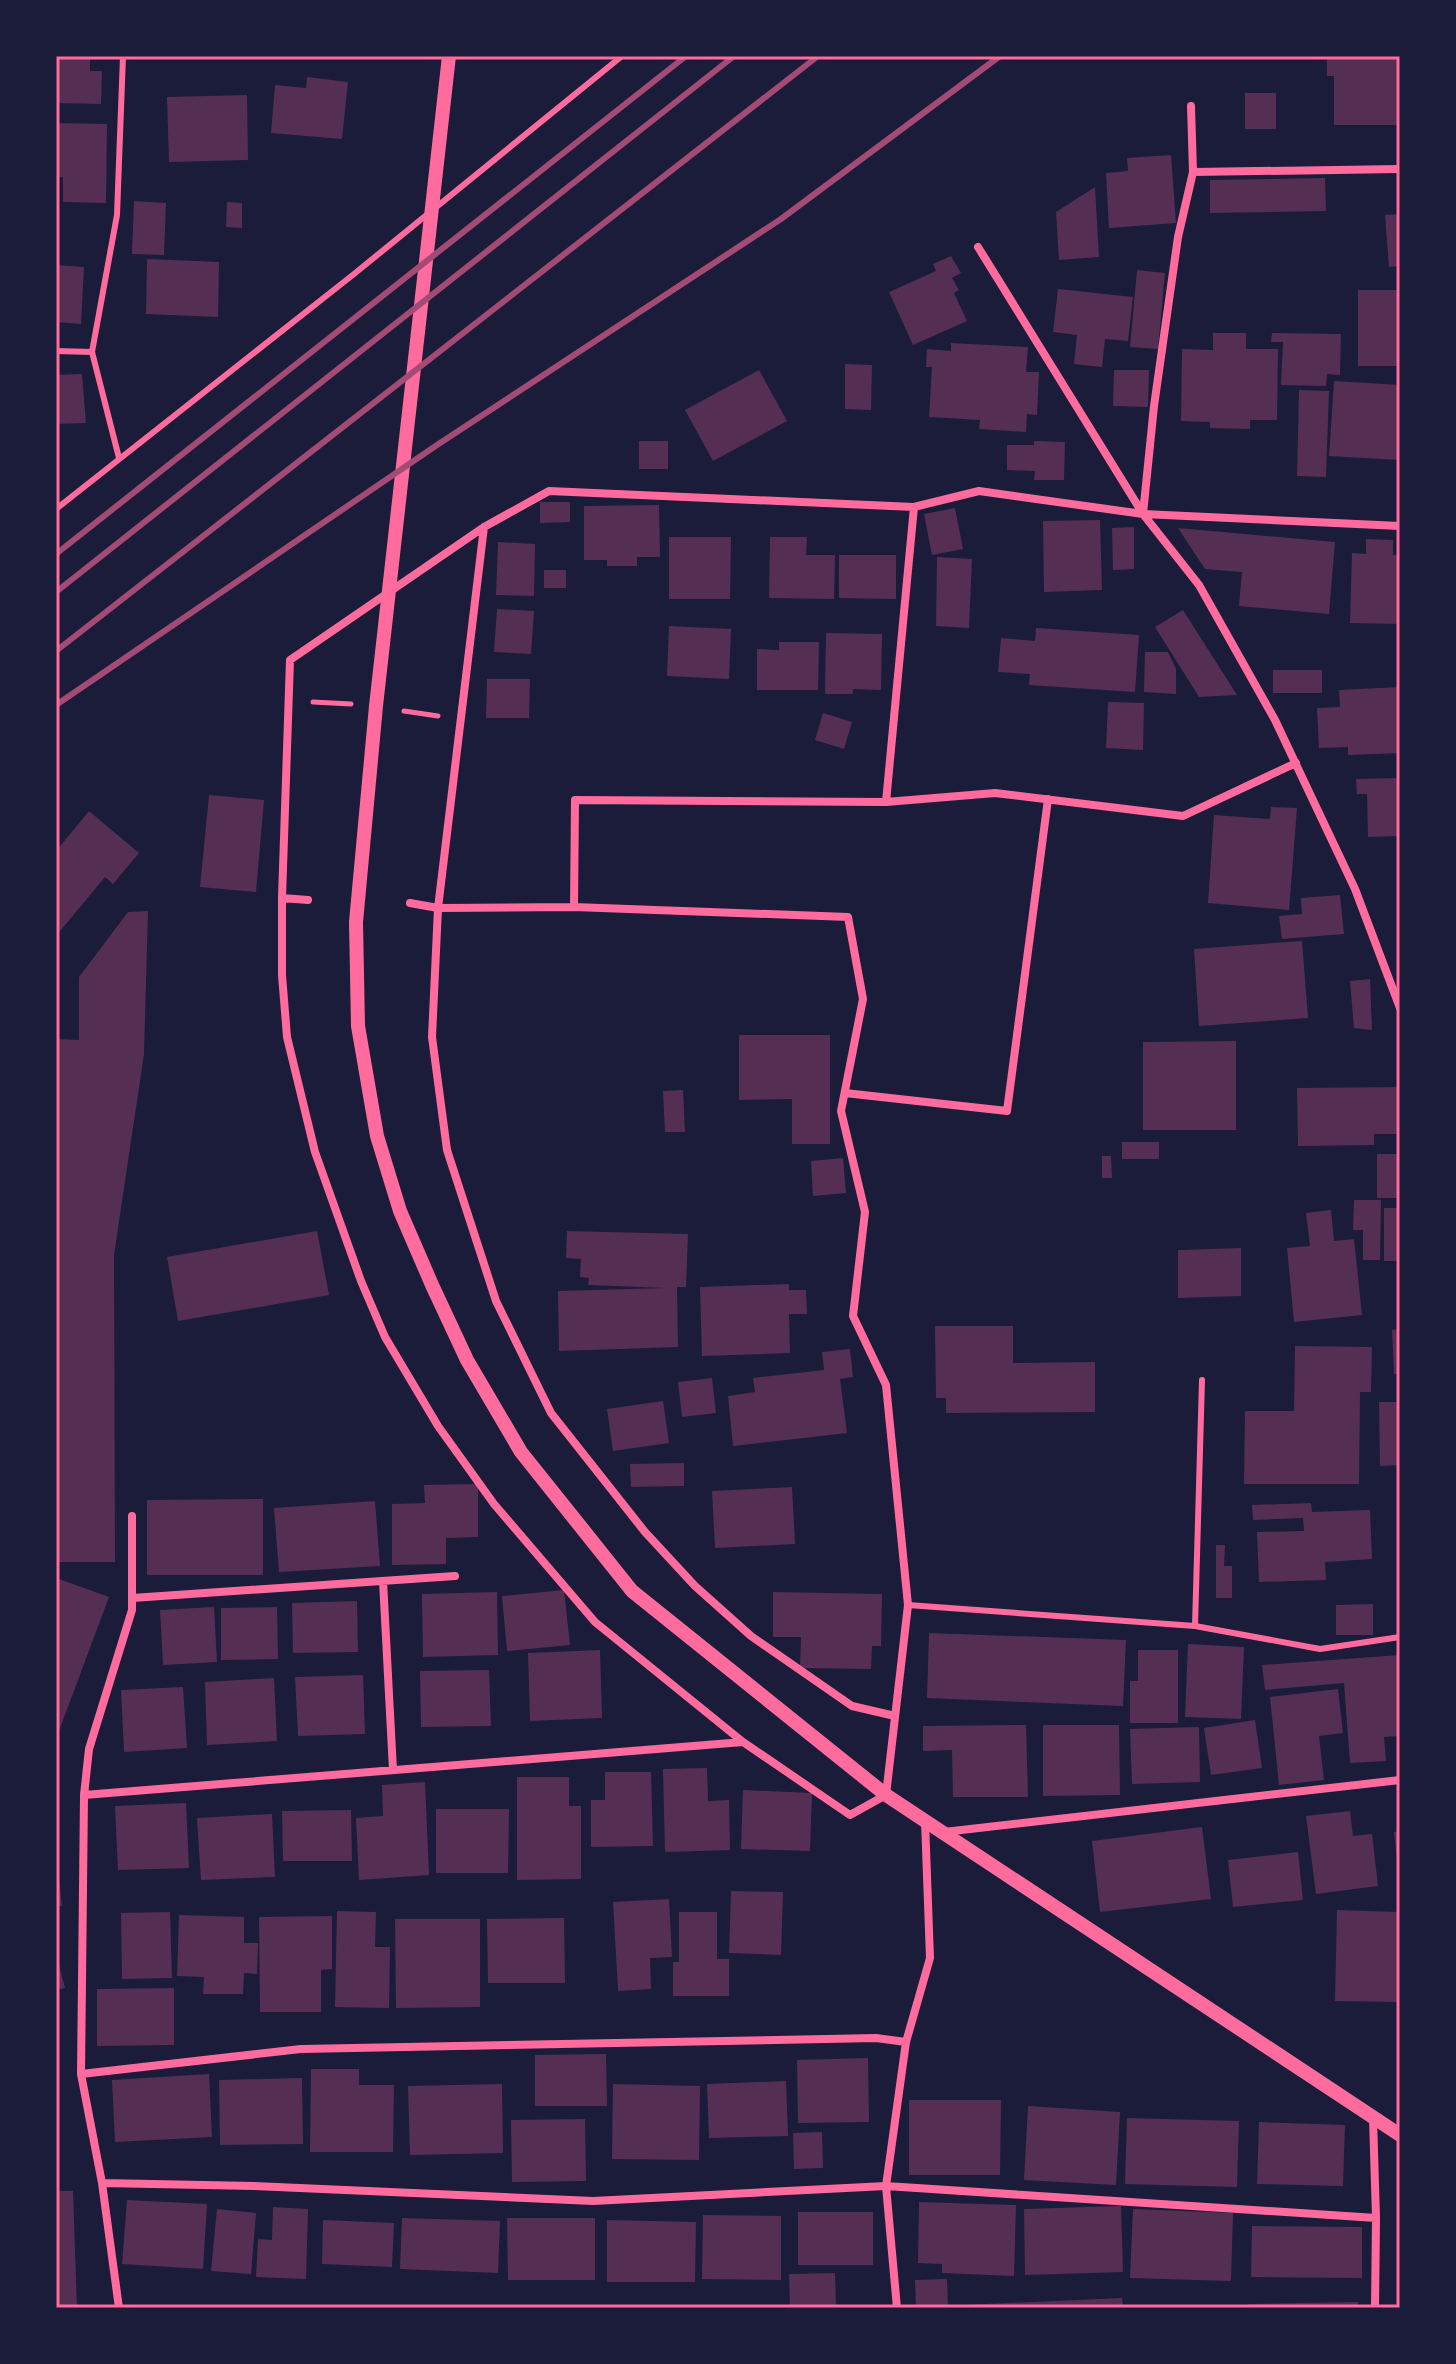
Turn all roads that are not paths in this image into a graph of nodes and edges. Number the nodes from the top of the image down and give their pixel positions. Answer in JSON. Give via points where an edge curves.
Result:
{"nodes":[{"id":1,"x":123,"y":56,"type":"edge"},
{"id":2,"x":449,"y":56,"type":"edge"},
{"id":3,"x":622,"y":56,"type":"edge"},
{"id":4,"x":1191,"y":106,"type":"dead end"},
{"id":5,"x":1400,"y":169,"type":"edge"},
{"id":6,"x":1193,"y":172,"type":"junction"},
{"id":7,"x":978,"y":247,"type":"dead end"},
{"id":8,"x":56,"y":351,"type":"edge"},
{"id":9,"x":92,"y":352,"type":"junction"},
{"id":10,"x":119,"y":458,"type":"junction"},
{"id":11,"x":914,"y":507,"type":"junction"},
{"id":12,"x":56,"y":509,"type":"edge"},
{"id":13,"x":1143,"y":514,"type":"junction"},
{"id":14,"x":1400,"y":526,"type":"edge"},
{"id":15,"x":484,"y":527,"type":"junction"},
{"id":16,"x":1296,"y":763,"type":"junction"},
{"id":17,"x":1048,"y":799,"type":"junction"},
{"id":18,"x":886,"y":802,"type":"junction"},
{"id":19,"x":282,"y":898,"type":"junction"},
{"id":20,"x":308,"y":900,"type":"dead end"},
{"id":21,"x":410,"y":903,"type":"dead end"},
{"id":22,"x":574,"y":907,"type":"junction"},
{"id":23,"x":438,"y":908,"type":"junction"},
{"id":24,"x":1400,"y":1008,"type":"edge"},
{"id":25,"x":845,"y":1093,"type":"junction"},
{"id":26,"x":1202,"y":1380,"type":"dead end"},
{"id":27,"x":132,"y":1516,"type":"dead end"},
{"id":28,"x":455,"y":1576,"type":"dead end"},
{"id":29,"x":383,"y":1581,"type":"junction"},
{"id":30,"x":132,"y":1598,"type":"junction"},
{"id":31,"x":908,"y":1605,"type":"junction"},
{"id":32,"x":1195,"y":1626,"type":"junction"},
{"id":33,"x":1400,"y":1637,"type":"edge"},
{"id":34,"x":895,"y":1716,"type":"junction"},
{"id":35,"x":743,"y":1742,"type":"junction"},
{"id":36,"x":393,"y":1770,"type":"junction"},
{"id":37,"x":1400,"y":1780,"type":"edge"},
{"id":38,"x":84,"y":1795,"type":"junction"},
{"id":39,"x":886,"y":1795,"type":"junction"},
{"id":40,"x":925,"y":1820,"type":"junction"},
{"id":41,"x":943,"y":1832,"type":"junction"},
{"id":42,"x":906,"y":2042,"type":"junction"},
{"id":43,"x":81,"y":2074,"type":"junction"},
{"id":44,"x":1373,"y":2117,"type":"junction"},
{"id":45,"x":1400,"y":2135,"type":"edge"},
{"id":46,"x":102,"y":2183,"type":"junction"},
{"id":47,"x":886,"y":2186,"type":"junction"},
{"id":48,"x":1376,"y":2218,"type":"junction"},
{"id":49,"x":119,"y":2308,"type":"edge"},
{"id":50,"x":897,"y":2308,"type":"edge"},
{"id":51,"x":1375,"y":2308,"type":"edge"}],
"edges":[{"from":1,"to":9,"type":"lane","via":[[117,215]]},
{"from":2,"to":39,"type":"street","via":[[356,922],[358,1026],[377,1136],[400,1211],[467,1360],[521,1452],[632,1591]]},
{"from":3,"to":10,"type":"lane"},
{"from":4,"to":6,"type":"street"},
{"from":5,"to":6,"type":"street"},
{"from":6,"to":13,"type":"street","via":[[1178,237]]},
{"from":7,"to":13,"type":"street"},
{"from":8,"to":9,"type":"lane"},
{"from":9,"to":10,"type":"lane"},
{"from":10,"to":12,"type":"lane"},
{"from":11,"to":13,"type":"street","via":[[979,491]]},
{"from":11,"to":15,"type":"street","via":[[549,491]]},
{"from":11,"to":18,"type":"street"},
{"from":13,"to":14,"type":"street"},
{"from":13,"to":16,"type":"street","via":[[1199,585]]},
{"from":15,"to":19,"type":"street","via":[[290,660]]},
{"from":15,"to":23,"type":"street"},
{"from":16,"to":17,"type":"street","via":[[1183,816]]},
{"from":16,"to":24,"type":"street","via":[[1355,889]]},
{"from":17,"to":18,"type":"street","via":[[995,793]]},
{"from":17,"to":25,"type":"street","via":[[1007,1111]]},
{"from":18,"to":22,"type":"street","via":[[575,800]]},
{"from":19,"to":20,"type":"street"},
{"from":19,"to":35,"type":"street","via":[[287,1037],[315,1152],[385,1337],[438,1426],[494,1504],[595,1622]]},
{"from":21,"to":23,"type":"street"},
{"from":22,"to":23,"type":"street"},
{"from":22,"to":25,"type":"street","via":[[848,917],[863,999]]},
{"from":23,"to":34,"type":"street","via":[[432,1037],[447,1150],[496,1301],[551,1413],[645,1532],[751,1636],[852,1706]]},
{"from":25,"to":31,"type":"street","via":[[841,1111],[865,1212],[853,1316],[886,1385]]},
{"from":26,"to":32,"type":"lane"},
{"from":27,"to":30,"type":"street"},
{"from":28,"to":29,"type":"street"},
{"from":29,"to":30,"type":"street"},
{"from":29,"to":36,"type":"street"},
{"from":30,"to":38,"type":"street","via":[[89,1749]]},
{"from":31,"to":32,"type":"lane"},
{"from":31,"to":34,"type":"street"},
{"from":32,"to":33,"type":"lane","via":[[1320,1649]]},
{"from":34,"to":39,"type":"street"},
{"from":35,"to":36,"type":"street"},
{"from":35,"to":39,"type":"street","via":[[850,1815]]},
{"from":36,"to":38,"type":"street"},
{"from":37,"to":41,"type":"street"},
{"from":38,"to":43,"type":"street"},
{"from":39,"to":40,"type":"street"},
{"from":40,"to":41,"type":"street"},
{"from":40,"to":42,"type":"street","via":[[930,1958]]},
{"from":41,"to":44,"type":"street"},
{"from":42,"to":43,"type":"street","via":[[876,2038],[301,2049]]},
{"from":42,"to":47,"type":"street"},
{"from":43,"to":46,"type":"street"},
{"from":44,"to":45,"type":"street"},
{"from":44,"to":48,"type":"street"},
{"from":46,"to":47,"type":"street","via":[[593,2201]]},
{"from":46,"to":49,"type":"street"},
{"from":47,"to":48,"type":"street"},
{"from":47,"to":50,"type":"street"},
{"from":48,"to":51,"type":"street"}]}
